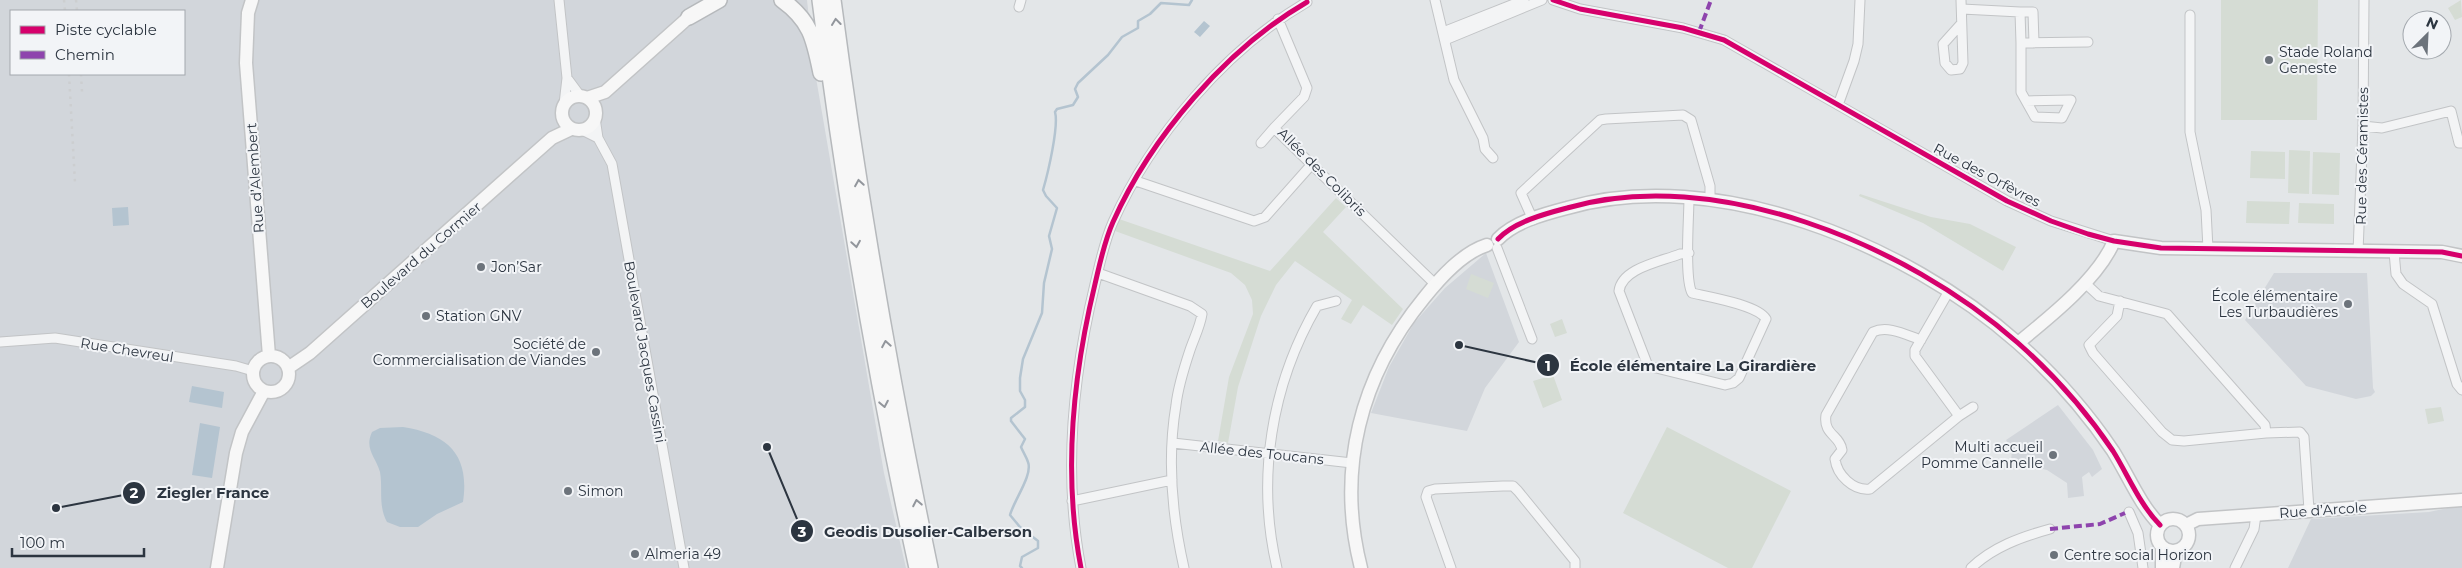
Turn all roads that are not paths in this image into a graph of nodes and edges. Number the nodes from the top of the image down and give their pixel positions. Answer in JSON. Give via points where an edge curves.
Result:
{"nodes":[{"id":1,"x":252,"y":0,"type":"edge"},
{"id":2,"x":558,"y":0,"type":"edge"},
{"id":3,"x":708,"y":0,"type":"edge"},
{"id":4,"x":719,"y":0,"type":"edge"},
{"id":5,"x":782,"y":0,"type":"edge"},
{"id":6,"x":820,"y":0,"type":"edge"},
{"id":7,"x":833,"y":0,"type":"edge"},
{"id":8,"x":1435,"y":0,"type":"edge"},
{"id":9,"x":1524,"y":0,"type":"edge"},
{"id":10,"x":1542,"y":0,"type":"edge"},
{"id":11,"x":1553,"y":0,"type":"edge"},
{"id":12,"x":1860,"y":0,"type":"edge"},
{"id":13,"x":2364,"y":0,"type":"edge"},
{"id":14,"x":1307,"y":2,"type":"dead end"},
{"id":15,"x":1962,"y":4,"type":"edge"},
{"id":16,"x":2020,"y":12,"type":"junction"},
{"id":17,"x":2190,"y":15,"type":"dead end"},
{"id":18,"x":689,"y":17,"type":"junction"},
{"id":19,"x":1278,"y":19,"type":"junction"},
{"id":20,"x":1961,"y":24,"type":"dead end"},
{"id":21,"x":1444,"y":36,"type":"junction"},
{"id":22,"x":2088,"y":42,"type":"dead end"},
{"id":23,"x":2021,"y":43,"type":"junction"},
{"id":24,"x":2034,"y":43,"type":"junction"},
{"id":25,"x":567,"y":78,"type":"junction"},
{"id":26,"x":605,"y":92,"type":"junction"},
{"id":27,"x":584,"y":97,"type":"junction"},
{"id":28,"x":2026,"y":100,"type":"junction"},
{"id":29,"x":1838,"y":105,"type":"junction"},
{"id":30,"x":563,"y":110,"type":"junction"},
{"id":31,"x":595,"y":114,"type":"junction"},
{"id":32,"x":2364,"y":126,"type":"junction"},
{"id":33,"x":1274,"y":128,"type":"junction"},
{"id":34,"x":576,"y":130,"type":"junction"},
{"id":35,"x":552,"y":138,"type":"junction"},
{"id":36,"x":598,"y":138,"type":"junction"},
{"id":37,"x":1261,"y":143,"type":"dead end"},
{"id":38,"x":2462,"y":143,"type":"edge"},
{"id":39,"x":839,"y":144,"type":"junction"},
{"id":40,"x":1493,"y":158,"type":"dead end"},
{"id":41,"x":1312,"y":164,"type":"junction"},
{"id":42,"x":1136,"y":181,"type":"junction"},
{"id":43,"x":1690,"y":198,"type":"junction"},
{"id":44,"x":1710,"y":200,"type":"junction"},
{"id":45,"x":1533,"y":220,"type":"junction"},
{"id":46,"x":2114,"y":241,"type":"junction"},
{"id":47,"x":1494,"y":244,"type":"junction"},
{"id":48,"x":2462,"y":247,"type":"edge"},
{"id":49,"x":2208,"y":249,"type":"junction"},
{"id":50,"x":2358,"y":252,"type":"junction"},
{"id":51,"x":2394,"y":252,"type":"junction"},
{"id":52,"x":2442,"y":252,"type":"junction"},
{"id":53,"x":1689,"y":253,"type":"junction"},
{"id":54,"x":2462,"y":256,"type":"edge"},
{"id":55,"x":1098,"y":273,"type":"junction"},
{"id":56,"x":2085,"y":283,"type":"junction"},
{"id":57,"x":1435,"y":284,"type":"junction"},
{"id":58,"x":1949,"y":291,"type":"junction"},
{"id":59,"x":1336,"y":301,"type":"dead end"},
{"id":60,"x":2120,"y":301,"type":"junction"},
{"id":61,"x":1532,"y":339,"type":"dead end"},
{"id":62,"x":1921,"y":340,"type":"junction"},
{"id":63,"x":0,"y":342,"type":"edge"},
{"id":64,"x":2018,"y":343,"type":"junction"},
{"id":65,"x":269,"y":356,"type":"junction"},
{"id":66,"x":288,"y":368,"type":"junction"},
{"id":67,"x":253,"y":371,"type":"junction"},
{"id":68,"x":2462,"y":390,"type":"edge"},
{"id":69,"x":264,"y":391,"type":"junction"},
{"id":70,"x":1972,"y":407,"type":"dead end"},
{"id":71,"x":1960,"y":416,"type":"junction"},
{"id":72,"x":2266,"y":433,"type":"junction"},
{"id":73,"x":1173,"y":444,"type":"junction"},
{"id":74,"x":1269,"y":454,"type":"junction"},
{"id":75,"x":1352,"y":463,"type":"junction"},
{"id":76,"x":1172,"y":480,"type":"junction"},
{"id":77,"x":2462,"y":500,"type":"edge"},
{"id":78,"x":1072,"y":501,"type":"junction"},
{"id":79,"x":2143,"y":501,"type":"junction"},
{"id":80,"x":2309,"y":510,"type":"junction"},
{"id":81,"x":2256,"y":515,"type":"junction"},
{"id":82,"x":2160,"y":525,"type":"junction"},
{"id":83,"x":2186,"y":525,"type":"junction"},
{"id":84,"x":2050,"y":528,"type":"dead end"},
{"id":85,"x":2162,"y":547,"type":"junction"},
{"id":86,"x":2176,"y":552,"type":"junction"},
{"id":87,"x":217,"y":568,"type":"edge"},
{"id":88,"x":684,"y":568,"type":"edge"},
{"id":89,"x":917,"y":568,"type":"edge"},
{"id":90,"x":930,"y":568,"type":"edge"},
{"id":91,"x":1081,"y":568,"type":"edge"},
{"id":92,"x":1184,"y":568,"type":"edge"},
{"id":93,"x":1277,"y":568,"type":"edge"},
{"id":94,"x":1360,"y":568,"type":"edge"},
{"id":95,"x":1451,"y":568,"type":"edge"},
{"id":96,"x":1575,"y":568,"type":"edge"},
{"id":97,"x":1971,"y":568,"type":"edge"},
{"id":98,"x":2143,"y":568,"type":"edge"},
{"id":99,"x":2162,"y":568,"type":"edge"},
{"id":100,"x":2173,"y":568,"type":"edge"},
{"id":101,"x":2235,"y":568,"type":"edge"}],
"edges":[{"from":1,"to":65,"type":"street","name":"Rue d’Alembert","via":[[248,13],[246,63]]},
{"from":2,"to":25,"type":"street"},
{"from":3,"to":18,"type":"highway"},
{"from":4,"to":18,"type":"highway"},
{"from":5,"to":39,"type":"highway","via":[[804,18],[810,32],[818,56],[832,134]]},
{"from":6,"to":39,"type":"highway"},
{"from":90,"to":7,"type":"highway","one_way":true,"via":[[876,287]]},
{"from":8,"to":21,"type":"street"},
{"from":9,"to":21,"type":"street"},
{"from":10,"to":21,"type":"street"},
{"from":11,"to":29,"type":"street","name":"Rue des Orfèvres","via":[[1580,9],[1683,28],[1724,40]]},
{"from":12,"to":29,"type":"street","via":[[1858,44]]},
{"from":13,"to":32,"type":"street","name":"Rue des Céramistes"},
{"from":14,"to":19,"type":"street"},
{"from":15,"to":16,"type":"street"},
{"from":15,"to":20,"type":"street"},
{"from":16,"to":23,"type":"street"},
{"from":16,"to":24,"type":"street","via":[[2033,12]]},
{"from":17,"to":49,"type":"street","via":[[2190,132],[2206,210]]},
{"from":18,"to":26,"type":"street"},
{"from":19,"to":33,"type":"street","name":"Allée des Colibris","via":[[1307,88],[1304,97]]},
{"from":19,"to":42,"type":"street","via":[[1227,62],[1197,95],[1173,123]]},
{"from":21,"to":40,"type":"street","via":[[1459,93],[1484,138],[1485,149]]},
{"from":22,"to":24,"type":"street"},
{"from":23,"to":24,"type":"street"},
{"from":23,"to":28,"type":"street","via":[[2021,92]]},
{"from":25,"to":27,"type":"street"},
{"from":25,"to":30,"type":"street"},
{"from":26,"to":27,"type":"street"},
{"from":26,"to":31,"type":"street"},
{"from":27,"to":30,"type":"street","via":[[574,97]]},
{"from":27,"to":31,"type":"street","via":[[592,102]]},
{"from":28,"to":28,"type":"street","via":[[2035,117],[2062,118],[2071,100]]},
{"from":29,"to":46,"type":"street","name":"Rue des Orfèvres","via":[[2007,200],[2051,221]]},
{"from":30,"to":34,"type":"street","via":[[566,125]]},
{"from":30,"to":35,"type":"street","name":"Boulevard du Cormier"},
{"from":31,"to":34,"type":"street","via":[[588,128]]},
{"from":31,"to":36,"type":"street","name":"Boulevard Jacques Cassini"},
{"from":32,"to":38,"type":"street","via":[[2382,128],[2451,111],[2459,143]]},
{"from":32,"to":50,"type":"street","name":"Rue des Céramistes"},
{"from":33,"to":37,"type":"street"},
{"from":33,"to":41,"type":"street","name":"Allée des Colibris"},
{"from":34,"to":35,"type":"street","name":"Boulevard du Cormier"},
{"from":34,"to":36,"type":"street"},
{"from":35,"to":66,"type":"street","name":"Boulevard du Cormier","via":[[310,353]]},
{"from":36,"to":88,"type":"street","name":"Boulevard Jacques Cassini","via":[[612,164]]},
{"from":39,"to":89,"type":"highway","one_way":true,"via":[[879,380]]},
{"from":41,"to":42,"type":"street","via":[[1265,217],[1254,222]]},
{"from":41,"to":57,"type":"street","name":"Allée des Colibris"},
{"from":42,"to":55,"type":"street","via":[[1112,224]]},
{"from":43,"to":44,"type":"street"},
{"from":43,"to":45,"type":"street","via":[[1642,194],[1615,197]]},
{"from":43,"to":53,"type":"street"},
{"from":44,"to":45,"type":"street","via":[[1710,186],[1691,120],[1683,115],[1606,119],[1600,120],[1521,193]]},
{"from":44,"to":58,"type":"street","via":[[1764,211],[1840,234],[1882,253]]},
{"from":45,"to":47,"type":"street","via":[[1502,234]]},
{"from":46,"to":49,"type":"street","name":"Rue des Orfèvres","via":[[2161,248]]},
{"from":46,"to":56,"type":"street","via":[[2108,257]]},
{"from":47,"to":57,"type":"street","via":[[1459,262]]},
{"from":47,"to":61,"type":"street"},
{"from":48,"to":52,"type":"street","name":"Rue des Orfèvres"},
{"from":49,"to":50,"type":"street","name":"Rue des Orfèvres"},
{"from":50,"to":51,"type":"street","name":"Rue des Orfèvres"},
{"from":51,"to":52,"type":"street","name":"Rue des Orfèvres"},
{"from":51,"to":68,"type":"street","via":[[2396,274],[2403,284],[2432,304],[2457,384]]},
{"from":52,"to":54,"type":"street","name":"Rue des Orfèvres"},
{"from":53,"to":53,"type":"street","via":[[1688,286],[1692,293],[1752,309],[1762,313],[1766,319],[1734,383],[1725,385],[1648,366],[1619,291],[1620,282],[1626,275]]},
{"from":55,"to":73,"type":"street","via":[[1190,306],[1202,314],[1184,369],[1176,405]]},
{"from":55,"to":78,"type":"street","via":[[1077,379]]},
{"from":56,"to":60,"type":"street","via":[[2099,296]]},
{"from":56,"to":64,"type":"street"},
{"from":57,"to":75,"type":"street","via":[[1397,333],[1379,365],[1366,397]]},
{"from":58,"to":62,"type":"street"},
{"from":58,"to":64,"type":"street"},
{"from":59,"to":74,"type":"street","via":[[1317,306],[1305,327],[1279,396]]},
{"from":60,"to":72,"type":"street","via":[[2167,314],[2265,425]]},
{"from":60,"to":72,"type":"street","via":[[2116,316],[2089,345],[2162,432],[2172,440],[2184,441]]},
{"from":62,"to":71,"type":"street","via":[[1915,356]]},
{"from":62,"to":71,"type":"street","via":[[1892,330],[1873,332],[1826,415],[1824,424],[1842,445],[1834,459],[1836,468],[1852,485],[1861,490],[1870,489]]},
{"from":63,"to":67,"type":"street","name":"Rue Chevreul","via":[[55,338]]},
{"from":64,"to":79,"type":"street","via":[[2068,392],[2123,466]]},
{"from":65,"to":66,"type":"street","via":[[280,359]]},
{"from":65,"to":67,"type":"street","via":[[258,361]]},
{"from":66,"to":69,"type":"street","via":[[289,378],[284,387],[275,392]]},
{"from":67,"to":69,"type":"street","via":[[255,383]]},
{"from":69,"to":87,"type":"street","via":[[242,432],[236,453]]},
{"from":70,"to":71,"type":"street"},
{"from":72,"to":80,"type":"street","via":[[2300,432],[2304,437]]},
{"from":73,"to":74,"type":"street","name":"Allée des Toucans"},
{"from":73,"to":76,"type":"street"},
{"from":74,"to":75,"type":"street","name":"Allée des Toucans"},
{"from":74,"to":93,"type":"street","via":[[1267,500]]},
{"from":75,"to":94,"type":"street","via":[[1352,529]]},
{"from":76,"to":78,"type":"street"},
{"from":76,"to":92,"type":"street"},
{"from":77,"to":80,"type":"street","name":"Rue d’Arcole"},
{"from":78,"to":91,"type":"street"},
{"from":79,"to":82,"type":"street"},
{"from":79,"to":98,"type":"street","via":[[2127,513],[2138,533]]},
{"from":80,"to":81,"type":"street","name":"Rue d’Arcole"},
{"from":81,"to":83,"type":"street","name":"Rue d’Arcole","via":[[2198,519]]},
{"from":81,"to":101,"type":"street","via":[[2254,529]]},
{"from":82,"to":83,"type":"street","via":[[2173,519]]},
{"from":82,"to":85,"type":"street","via":[[2157,535]]},
{"from":83,"to":86,"type":"street","via":[[2188,541]]},
{"from":84,"to":97,"type":"street","via":[[2008,544],[1983,557]]},
{"from":85,"to":86,"type":"street"},
{"from":85,"to":99,"type":"street"},
{"from":86,"to":100,"type":"street"},
{"from":95,"to":96,"type":"street","via":[[1426,497],[1428,491],[1503,486],[1513,486],[1518,491],[1575,561]]}]}
